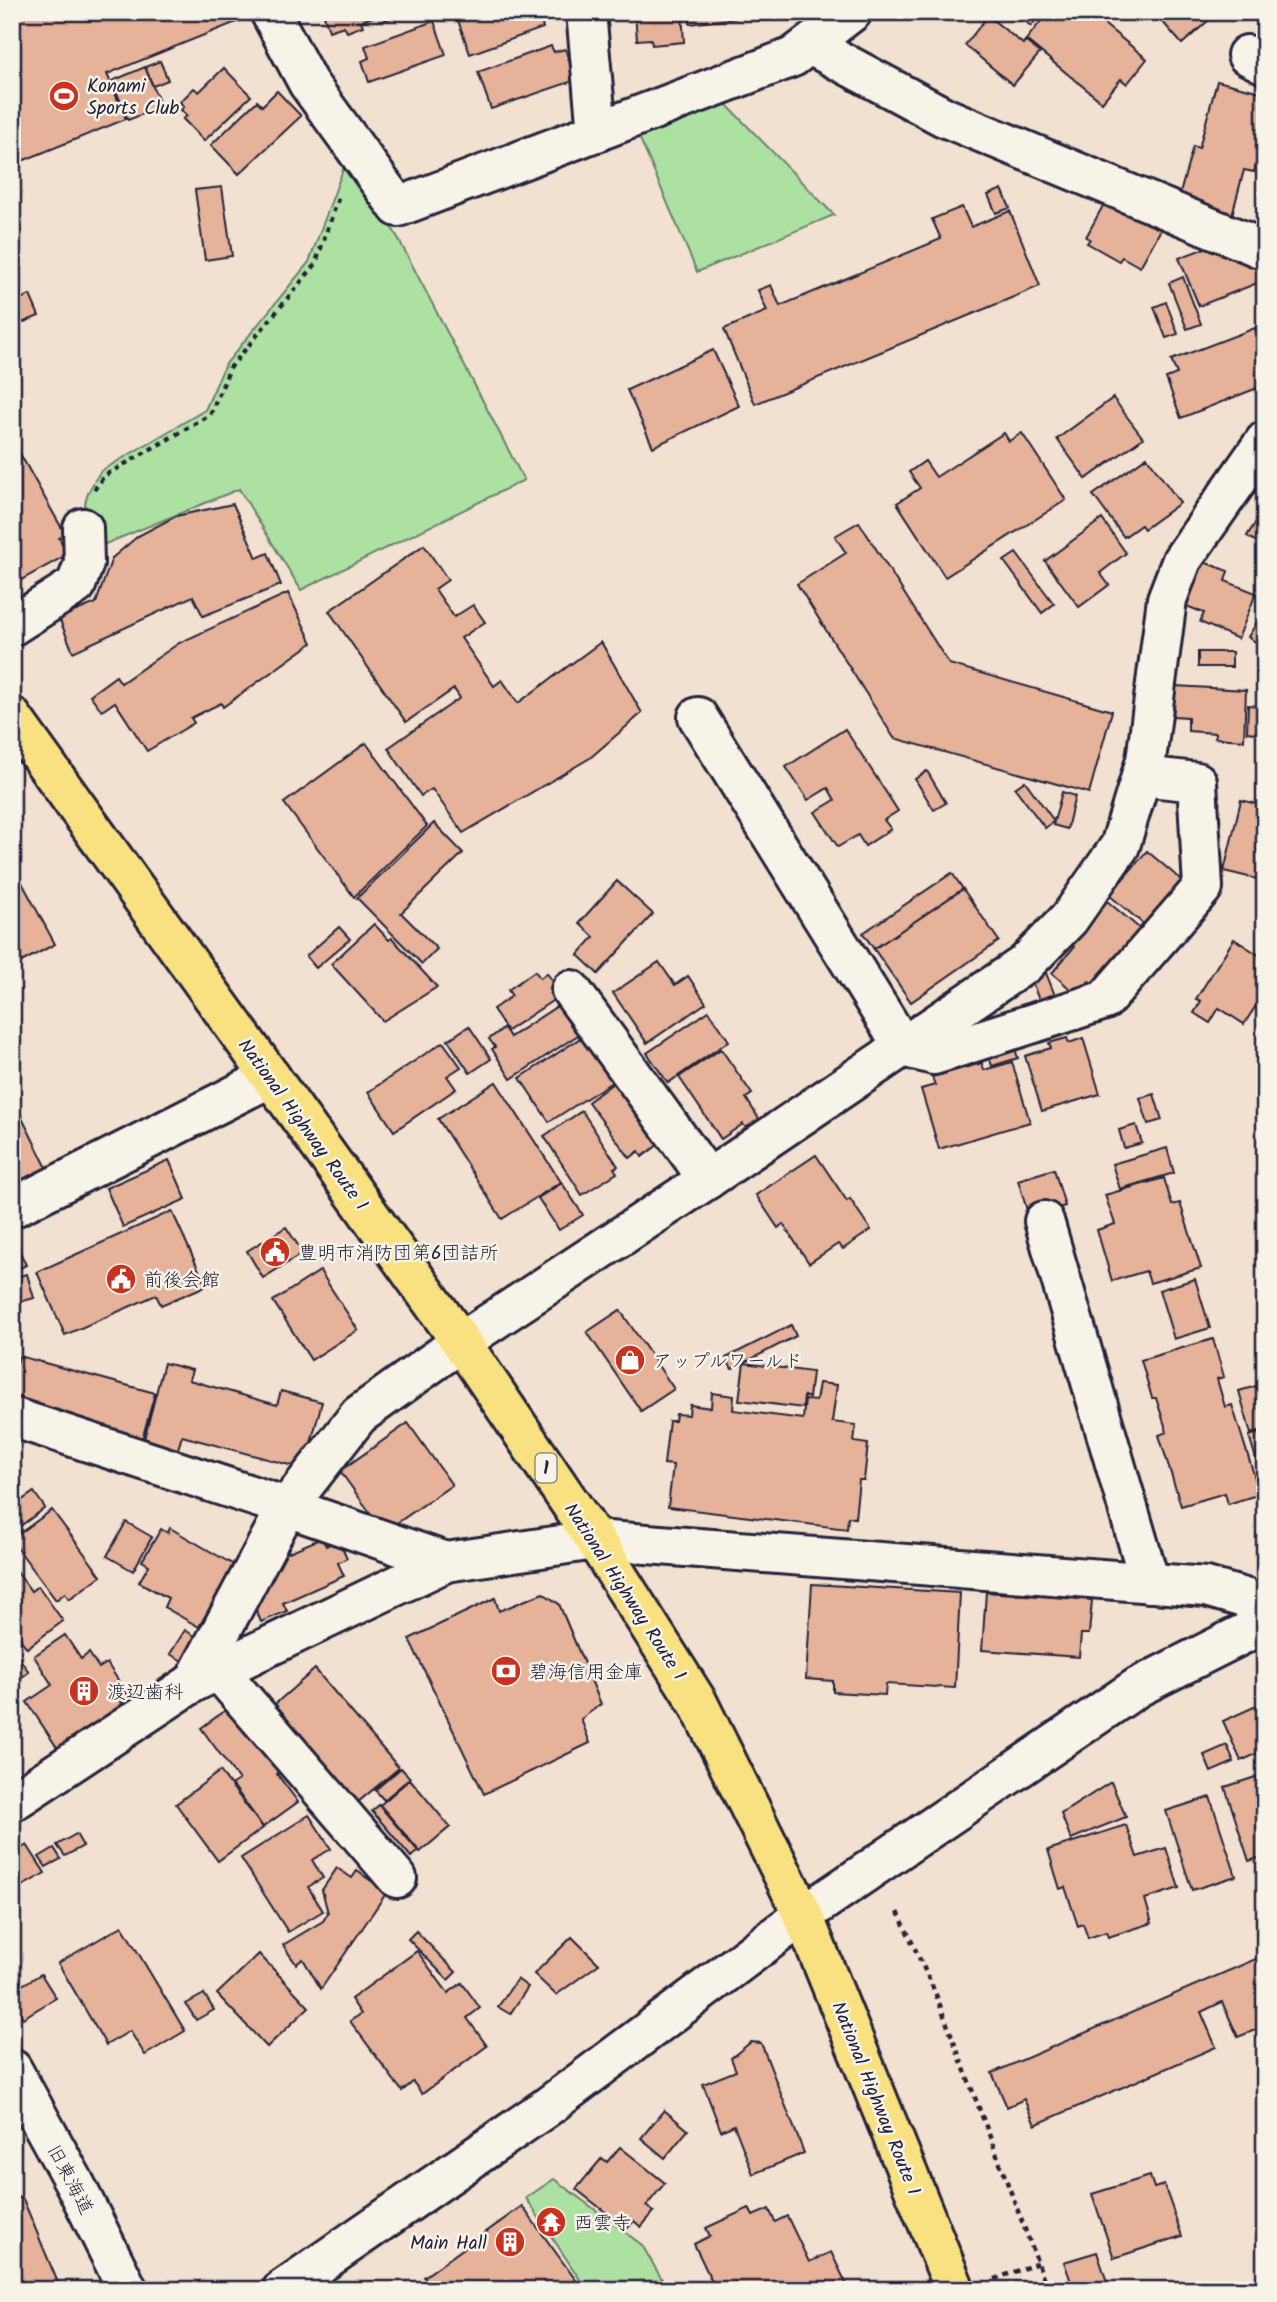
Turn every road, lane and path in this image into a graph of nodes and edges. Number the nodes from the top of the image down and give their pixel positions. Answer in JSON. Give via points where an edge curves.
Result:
{"nodes":[{"id":1,"x":270,"y":12,"type":"edge"},
{"id":2,"x":586,"y":12,"type":"edge"},
{"id":3,"x":852,"y":12,"type":"edge"},
{"id":4,"x":810,"y":45,"type":"junction"},
{"id":5,"x":597,"y":132,"type":"junction"},
{"id":6,"x":356,"y":149,"type":"junction"},
{"id":7,"x":1265,"y":250,"type":"edge"},
{"id":8,"x":1265,"y":441,"type":"edge"},
{"id":9,"x":83,"y":528,"type":"joint"},
{"id":10,"x":12,"y":626,"type":"edge"},
{"id":11,"x":12,"y":717,"type":"edge"},
{"id":12,"x":698,"y":717,"type":"dead end"},
{"id":13,"x":1141,"y":776,"type":"junction"},
{"id":14,"x":571,"y":990,"type":"dead end"},
{"id":15,"x":903,"y":1047,"type":"junction"},
{"id":16,"x":271,"y":1077,"type":"junction"},
{"id":17,"x":708,"y":1179,"type":"junction"},
{"id":18,"x":14,"y":1207,"type":"dead end"},
{"id":19,"x":1044,"y":1220,"type":"dead end"},
{"id":20,"x":461,"y":1342,"type":"junction"},
{"id":21,"x":12,"y":1417,"type":"edge"},
{"id":22,"x":287,"y":1507,"type":"junction"},
{"id":23,"x":595,"y":1540,"type":"junction"},
{"id":24,"x":446,"y":1562,"type":"junction"},
{"id":25,"x":1150,"y":1583,"type":"junction"},
{"id":26,"x":1265,"y":1604,"type":"edge"},
{"id":27,"x":1265,"y":1623,"type":"edge"},
{"id":28,"x":206,"y":1676,"type":"junction"},
{"id":29,"x":12,"y":1802,"type":"edge"},
{"id":30,"x":397,"y":1878,"type":"dead end"},
{"id":31,"x":898,"y":1912,"type":"dead end"},
{"id":32,"x":803,"y":1915,"type":"junction"},
{"id":33,"x":16,"y":2082,"type":"edge"},
{"id":34,"x":1038,"y":2263,"type":"junction"},
{"id":35,"x":1031,"y":2266,"type":"dead end"},
{"id":36,"x":128,"y":2290,"type":"edge"},
{"id":37,"x":282,"y":2290,"type":"edge"},
{"id":38,"x":955,"y":2290,"type":"edge"},
{"id":39,"x":1048,"y":2290,"type":"edge"}],
"edges":[{"from":1,"to":6,"type":"street","via":[[308,83]]},
{"from":2,"to":5,"type":"street"},
{"from":3,"to":4,"type":"street"},
{"from":4,"to":5,"type":"street","via":[[793,57]]},
{"from":4,"to":7,"type":"street","via":[[944,117]]},
{"from":5,"to":6,"type":"street","via":[[398,207]]},
{"from":6,"to":9,"type":"path","via":[[315,265],[230,368],[210,415],[104,476],[94,489]]},
{"from":8,"to":13,"type":"street","via":[[1182,560],[1167,599]]},
{"from":9,"to":10,"type":"street","via":[[84,563],[76,585]]},
{"from":11,"to":16,"type":"highway","name":"National Highway Route 1","number":"1"},
{"from":12,"to":15,"type":"street"},
{"from":13,"to":15,"type":"street","via":[[1120,846],[1069,919],[1025,964]]},
{"from":13,"to":15,"type":"street","via":[[1197,782],[1203,887],[1105,1000],[934,1055]]},
{"from":14,"to":17,"type":"street"},
{"from":15,"to":17,"type":"street"},
{"from":16,"to":18,"type":"street"},
{"from":16,"to":20,"type":"highway","name":"National Highway Route 1","number":"1"},
{"from":17,"to":20,"type":"street"},
{"from":19,"to":25,"type":"street"},
{"from":20,"to":22,"type":"street","via":[[359,1415]]},
{"from":20,"to":23,"type":"highway","name":"National Highway Route 1","number":"1"},
{"from":21,"to":22,"type":"street"},
{"from":22,"to":24,"type":"street"},
{"from":22,"to":28,"type":"street"},
{"from":23,"to":24,"type":"street"},
{"from":23,"to":25,"type":"street"},
{"from":23,"to":32,"type":"highway","name":"National Highway Route 1","number":"1","via":[[698,1703]]},
{"from":24,"to":28,"type":"street"},
{"from":25,"to":26,"type":"street","via":[[1206,1587]]},
{"from":27,"to":32,"type":"street","via":[[1138,1687]]},
{"from":28,"to":29,"type":"street"},
{"from":28,"to":30,"type":"street"},
{"from":31,"to":34,"type":"path","via":[[935,1992]]},
{"from":32,"to":37,"type":"street","via":[[547,2107]]},
{"from":32,"to":38,"type":"highway","name":"National Highway Route 1","number":"1"},
{"from":33,"to":36,"type":"street","name":"旧東海道","via":[[74,2182]]},
{"from":34,"to":35,"type":"path"},
{"from":34,"to":39,"type":"path"}]}
